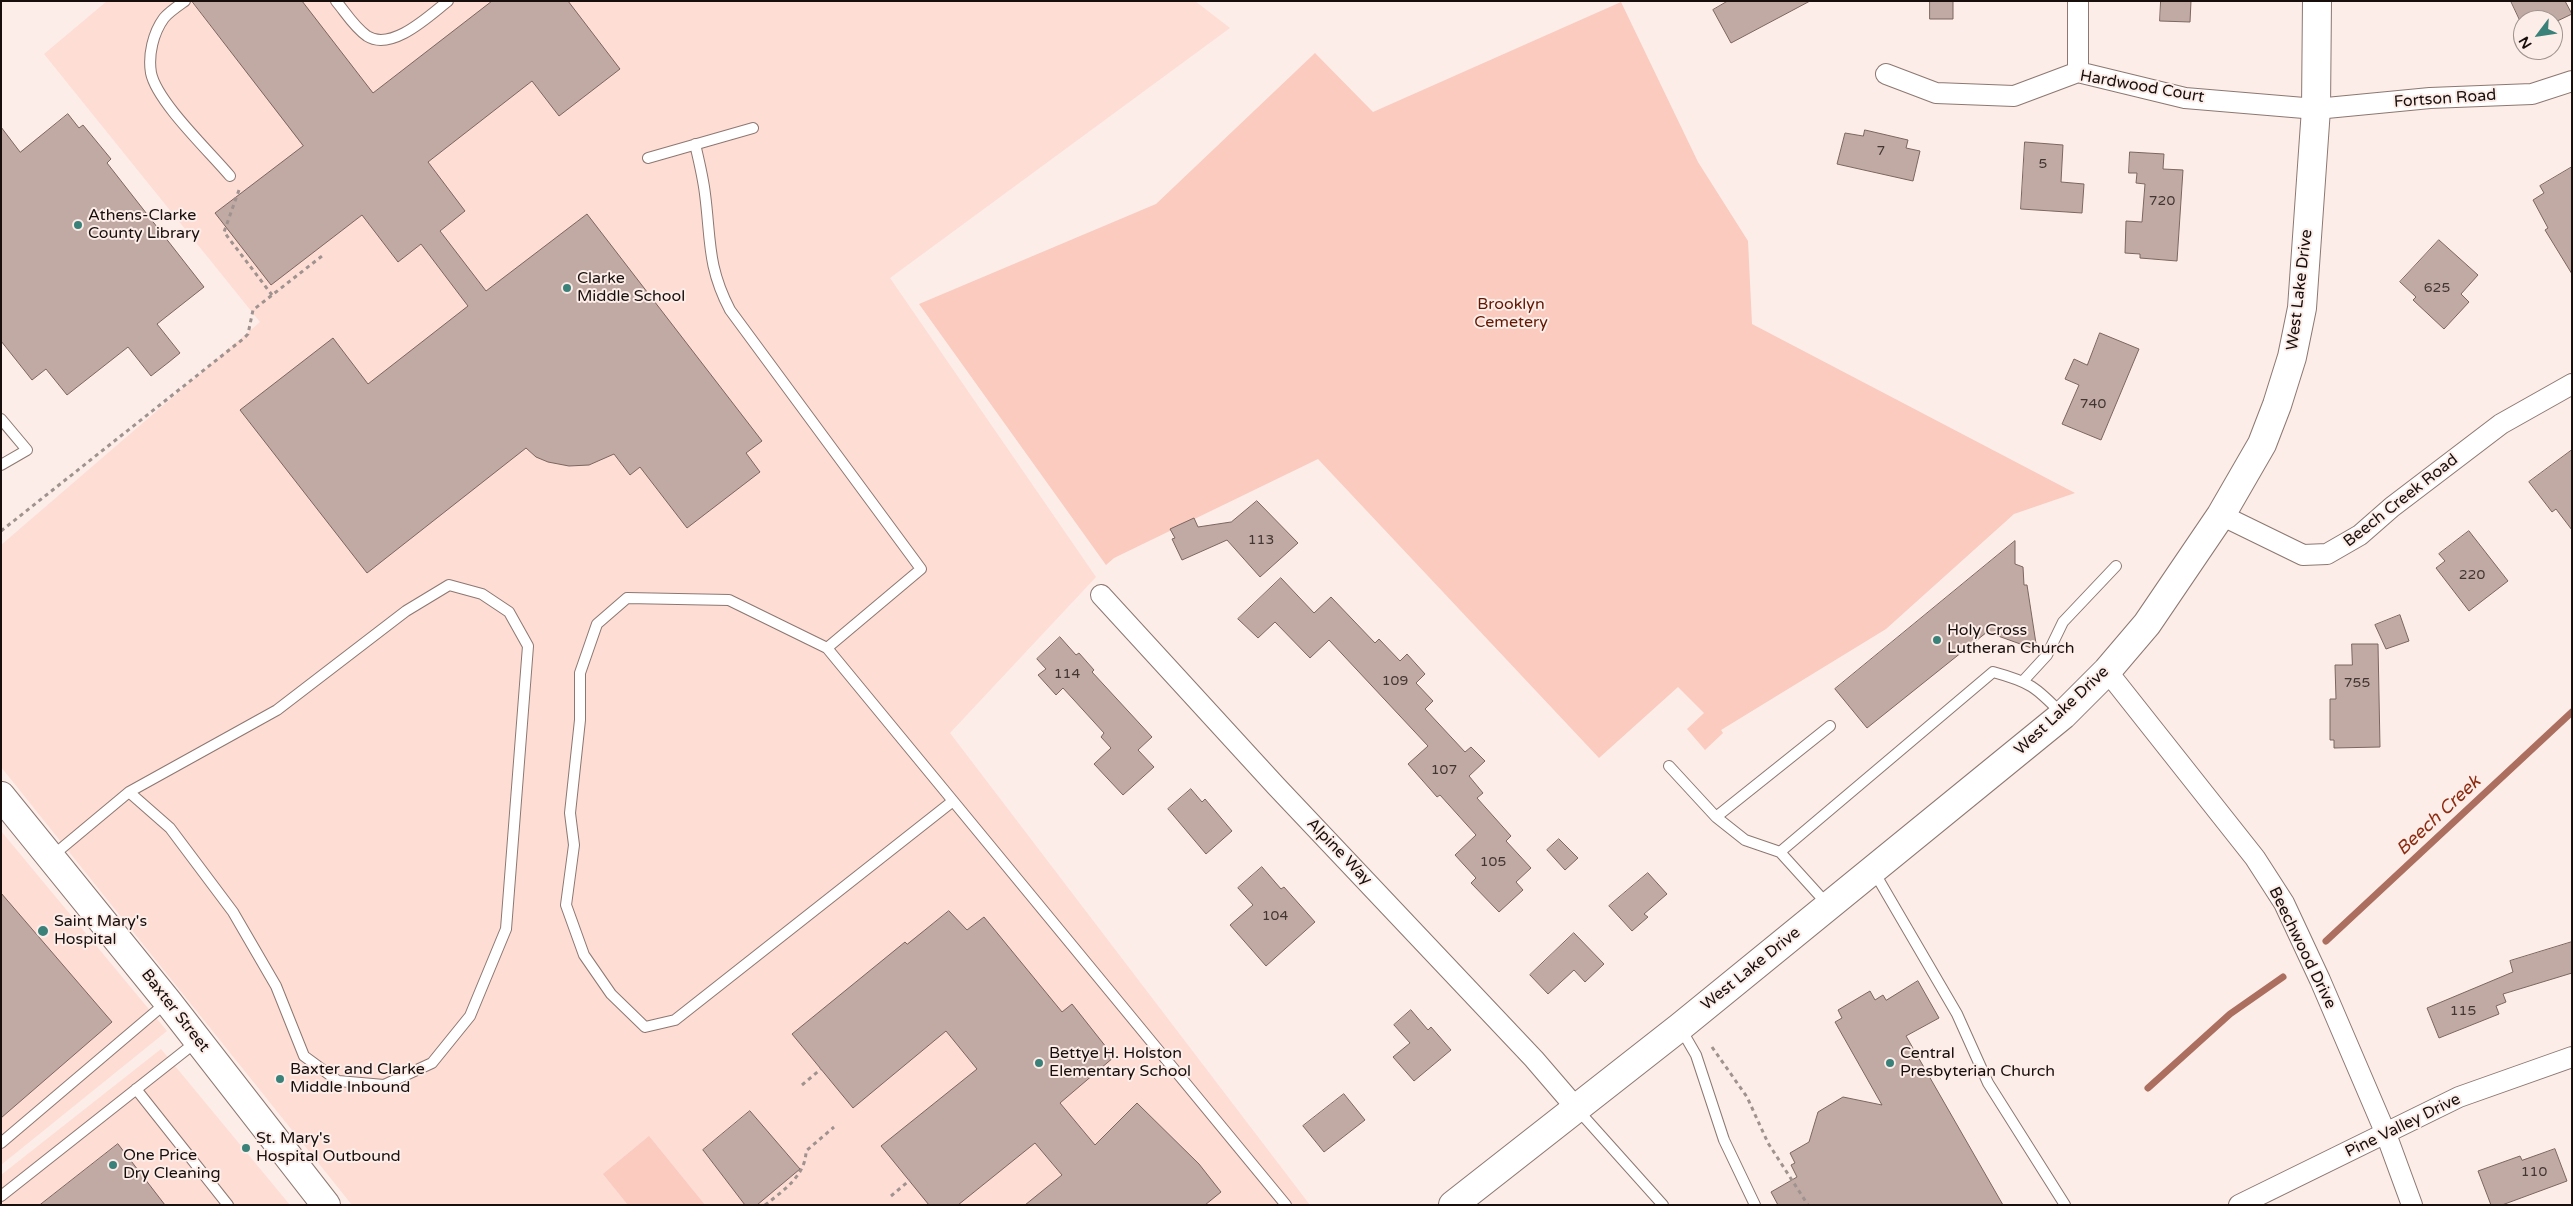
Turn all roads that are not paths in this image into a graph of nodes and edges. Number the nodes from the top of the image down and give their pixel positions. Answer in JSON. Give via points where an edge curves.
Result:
{"nodes":[{"id":1,"x":185,"y":1,"type":"edge"},
{"id":2,"x":336,"y":1,"type":"edge"},
{"id":3,"x":448,"y":1,"type":"edge"},
{"id":4,"x":2078,"y":1,"type":"edge"},
{"id":5,"x":2317,"y":1,"type":"edge"},
{"id":6,"x":2078,"y":72,"type":"junction"},
{"id":7,"x":1886,"y":74,"type":"dead end"},
{"id":8,"x":2572,"y":81,"type":"edge"},
{"id":9,"x":2316,"y":109,"type":"junction"},
{"id":10,"x":753,"y":128,"type":"dead end"},
{"id":11,"x":695,"y":144,"type":"junction"},
{"id":12,"x":648,"y":158,"type":"dead end"},
{"id":13,"x":230,"y":176,"type":"road end"},
{"id":14,"x":2572,"y":384,"type":"edge"},
{"id":15,"x":1,"y":419,"type":"edge"},
{"id":16,"x":1,"y":465,"type":"edge"},
{"id":17,"x":2221,"y":515,"type":"junction"},
{"id":18,"x":2116,"y":566,"type":"dead end"},
{"id":19,"x":1101,"y":595,"type":"dead end"},
{"id":20,"x":827,"y":648,"type":"junction"},
{"id":21,"x":2107,"y":671,"type":"junction"},
{"id":22,"x":2024,"y":680,"type":"junction"},
{"id":23,"x":2063,"y":715,"type":"junction"},
{"id":24,"x":1830,"y":726,"type":"dead end"},
{"id":25,"x":1669,"y":766,"type":"dead end"},
{"id":26,"x":129,"y":792,"type":"junction"},
{"id":27,"x":1,"y":796,"type":"edge"},
{"id":28,"x":953,"y":801,"type":"junction"},
{"id":29,"x":1716,"y":817,"type":"junction"},
{"id":30,"x":1780,"y":852,"type":"junction"},
{"id":31,"x":51,"y":857,"type":"junction"},
{"id":32,"x":1873,"y":869,"type":"junction"},
{"id":33,"x":1828,"y":906,"type":"junction"},
{"id":34,"x":168,"y":1002,"type":"junction"},
{"id":35,"x":1680,"y":1027,"type":"junction"},
{"id":36,"x":198,"y":1040,"type":"junction"},
{"id":37,"x":2572,"y":1057,"type":"edge"},
{"id":38,"x":136,"y":1089,"type":"junction"},
{"id":39,"x":1577,"y":1109,"type":"junction"},
{"id":40,"x":2386,"y":1134,"type":"junction"},
{"id":41,"x":1,"y":1143,"type":"edge"},
{"id":42,"x":1,"y":1196,"type":"edge"},
{"id":43,"x":228,"y":1205,"type":"edge"},
{"id":44,"x":326,"y":1205,"type":"edge"},
{"id":45,"x":1286,"y":1205,"type":"edge"},
{"id":46,"x":1453,"y":1205,"type":"edge"},
{"id":47,"x":1663,"y":1205,"type":"edge"},
{"id":48,"x":1755,"y":1205,"type":"edge"},
{"id":49,"x":2065,"y":1205,"type":"edge"},
{"id":50,"x":2238,"y":1205,"type":"edge"},
{"id":51,"x":2412,"y":1205,"type":"edge"}],
"edges":[{"from":1,"to":13,"type":"lane","via":[[165,17],[155,34],[152,74],[162,96]]},
{"from":2,"to":3,"type":"lane","via":[[369,37],[383,39],[400,37]]},
{"from":4,"to":6,"type":"street"},
{"from":5,"to":9,"type":"main road","name":"West Lake Drive"},
{"from":6,"to":7,"type":"street","name":"Hardwood Court","via":[[2014,96],[1936,93]]},
{"from":6,"to":9,"type":"street","name":"Hardwood Court","via":[[2185,98]]},
{"from":8,"to":9,"type":"street","name":"Fortson Road","via":[[2532,94],[2430,98]]},
{"from":9,"to":17,"type":"main road","name":"West Lake Drive","via":[[2302,308],[2292,357],[2262,444]]},
{"from":10,"to":11,"type":"lane"},
{"from":11,"to":12,"type":"lane"},
{"from":11,"to":20,"type":"lane","via":[[706,195],[710,258],[726,304],[921,569]]},
{"from":14,"to":17,"type":"street","name":"Beech Creek Road","via":[[2501,424],[2360,535],[2327,554],[2303,555]]},
{"from":15,"to":16,"type":"lane","via":[[27,450]]},
{"from":17,"to":21,"type":"main road","name":"West Lake Drive","via":[[2147,624]]},
{"from":18,"to":22,"type":"lane","via":[[2063,622],[2047,655]]},
{"from":19,"to":39,"type":"street","name":"Alpine Way","via":[[1276,786],[1534,1058]]},
{"from":20,"to":28,"type":"lane"},
{"from":20,"to":28,"type":"lane","via":[[729,600],[627,598],[597,624],[580,673],[580,720],[570,813],[574,845],[566,905],[584,955],[610,994],[645,1027],[675,1020]]},
{"from":21,"to":23,"type":"main road","name":"West Lake Drive"},
{"from":21,"to":40,"type":"street","name":"Beechwood Drive","via":[[2255,858],[2284,903]]},
{"from":22,"to":23,"type":"lane"},
{"from":22,"to":30,"type":"lane","via":[[1993,672]]},
{"from":23,"to":32,"type":"main road","name":"West Lake Drive"},
{"from":24,"to":29,"type":"lane"},
{"from":25,"to":29,"type":"lane"},
{"from":26,"to":26,"type":"lane","via":[[170,828],[233,912],[276,986],[304,1056],[338,1081],[384,1085],[432,1063],[470,1016],[506,930],[528,646],[509,612],[482,594],[449,585],[406,612],[277,710]]},
{"from":26,"to":31,"type":"lane"},
{"from":27,"to":31,"type":"main road","name":"Baxter Street"},
{"from":28,"to":45,"type":"lane"},
{"from":29,"to":30,"type":"lane","via":[[1745,840]]},
{"from":30,"to":33,"type":"lane"},
{"from":31,"to":34,"type":"main road","name":"Baxter Street"},
{"from":32,"to":33,"type":"main road","name":"West Lake Drive"},
{"from":32,"to":49,"type":"lane","via":[[1957,1014],[1988,1083]]},
{"from":33,"to":35,"type":"main road","name":"West Lake Drive"},
{"from":34,"to":36,"type":"main road","name":"Baxter Street"},
{"from":34,"to":41,"type":"lane"},
{"from":35,"to":39,"type":"main road","name":"West Lake Drive"},
{"from":35,"to":48,"type":"lane","via":[[1696,1055],[1724,1140]]},
{"from":36,"to":38,"type":"lane"},
{"from":36,"to":44,"type":"main road","name":"Baxter Street"},
{"from":37,"to":40,"type":"street","name":"Pine Valley Drive","via":[[2459,1098]]},
{"from":38,"to":42,"type":"lane"},
{"from":38,"to":43,"type":"lane"},
{"from":39,"to":46,"type":"main road","name":"West Lake Drive"},
{"from":39,"to":47,"type":"lane"},
{"from":40,"to":50,"type":"street","name":"Pine Valley Drive"},
{"from":40,"to":51,"type":"street","name":"Beechwood Drive"}]}
